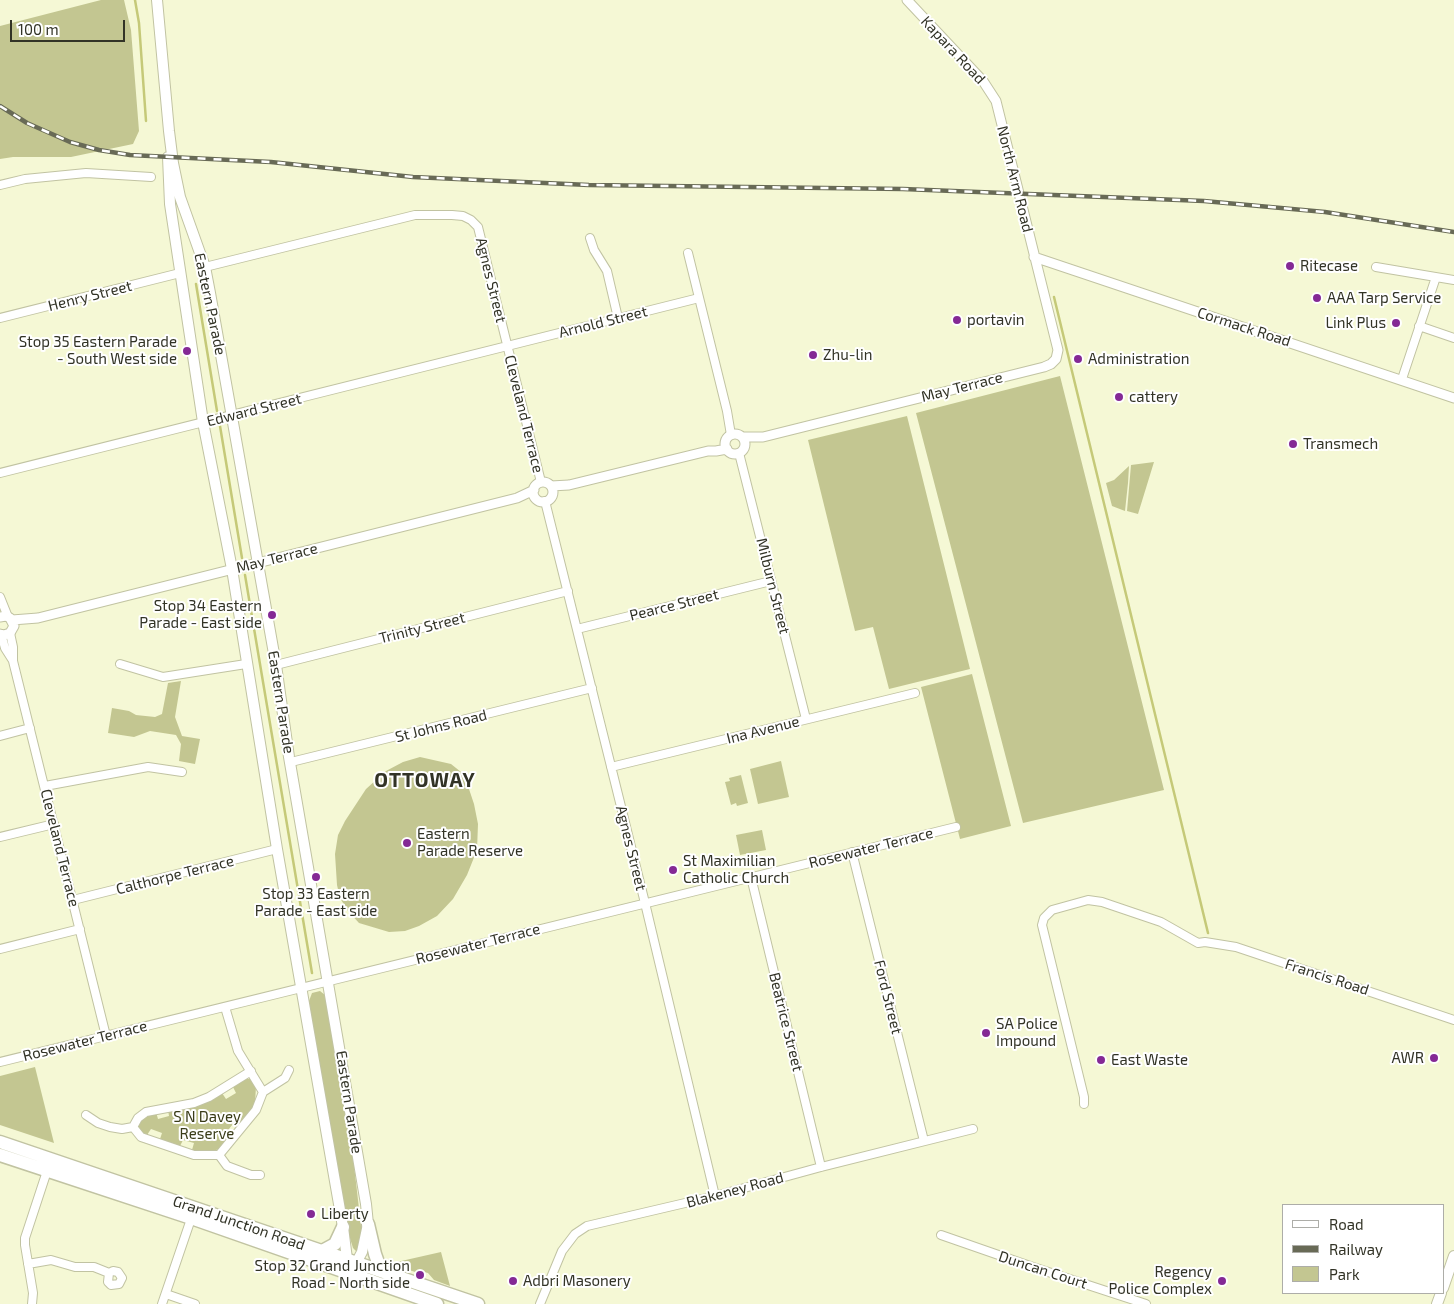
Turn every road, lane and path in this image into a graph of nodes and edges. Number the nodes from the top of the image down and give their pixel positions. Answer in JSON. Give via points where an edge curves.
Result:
{"nodes":[{"id":1,"x":157,"y":0,"type":"edge"},
{"id":2,"x":906,"y":0,"type":"edge"},
{"id":3,"x":996,"y":101,"type":"joint"},
{"id":4,"x":169,"y":131,"type":"junction"},
{"id":5,"x":151,"y":177,"type":"dead end"},
{"id":6,"x":0,"y":184,"type":"edge"},
{"id":7,"x":186,"y":215,"type":"junction"},
{"id":8,"x":590,"y":238,"type":"dead end"},
{"id":9,"x":176,"y":244,"type":"junction"},
{"id":10,"x":688,"y":253,"type":"dead end"},
{"id":11,"x":1034,"y":257,"type":"junction"},
{"id":12,"x":1376,"y":267,"type":"dead end"},
{"id":13,"x":205,"y":268,"type":"junction"},
{"id":14,"x":180,"y":273,"type":"junction"},
{"id":15,"x":1436,"y":277,"type":"junction"},
{"id":16,"x":1454,"y":280,"type":"edge"},
{"id":17,"x":699,"y":298,"type":"junction"},
{"id":18,"x":0,"y":318,"type":"edge"},
{"id":19,"x":618,"y":318,"type":"junction"},
{"id":20,"x":1419,"y":326,"type":"junction"},
{"id":21,"x":1454,"y":338,"type":"edge"},
{"id":22,"x":507,"y":346,"type":"junction"},
{"id":23,"x":1402,"y":379,"type":"junction"},
{"id":24,"x":1454,"y":398,"type":"edge"},
{"id":25,"x":232,"y":415,"type":"junction"},
{"id":26,"x":203,"y":422,"type":"junction"},
{"id":27,"x":742,"y":437,"type":"junction"},
{"id":28,"x":763,"y":437,"type":"junction"},
{"id":29,"x":728,"y":442,"type":"junction"},
{"id":30,"x":742,"y":450,"type":"junction"},
{"id":31,"x":0,"y":473,"type":"edge"},
{"id":32,"x":541,"y":482,"type":"junction"},
{"id":33,"x":552,"y":490,"type":"junction"},
{"id":34,"x":539,"y":496,"type":"junction"},
{"id":35,"x":257,"y":563,"type":"junction"},
{"id":36,"x":232,"y":569,"type":"junction"},
{"id":37,"x":771,"y":581,"type":"junction"},
{"id":38,"x":568,"y":591,"type":"junction"},
{"id":39,"x":0,"y":597,"type":"edge"},
{"id":40,"x":6,"y":626,"type":"edge"},
{"id":41,"x":577,"y":629,"type":"junction"},
{"id":42,"x":120,"y":664,"type":"dead end"},
{"id":43,"x":246,"y":664,"type":"junction"},
{"id":44,"x":276,"y":666,"type":"junction"},
{"id":45,"x":592,"y":688,"type":"junction"},
{"id":46,"x":914,"y":693,"type":"dead end"},
{"id":47,"x":806,"y":719,"type":"junction"},
{"id":48,"x":30,"y":728,"type":"junction"},
{"id":49,"x":0,"y":736,"type":"edge"},
{"id":50,"x":291,"y":762,"type":"junction"},
{"id":51,"x":611,"y":767,"type":"junction"},
{"id":52,"x":182,"y":772,"type":"dead end"},
{"id":53,"x":45,"y":786,"type":"junction"},
{"id":54,"x":54,"y":824,"type":"junction"},
{"id":55,"x":956,"y":827,"type":"dead end"},
{"id":56,"x":0,"y":837,"type":"edge"},
{"id":57,"x":277,"y":849,"type":"junction"},
{"id":58,"x":852,"y":852,"type":"junction"},
{"id":59,"x":751,"y":877,"type":"junction"},
{"id":60,"x":73,"y":900,"type":"junction"},
{"id":61,"x":645,"y":903,"type":"junction"},
{"id":62,"x":80,"y":929,"type":"junction"},
{"id":63,"x":0,"y":949,"type":"edge"},
{"id":64,"x":329,"y":981,"type":"junction"},
{"id":65,"x":302,"y":988,"type":"junction"},
{"id":66,"x":225,"y":1007,"type":"junction"},
{"id":67,"x":1454,"y":1020,"type":"edge"},
{"id":68,"x":106,"y":1036,"type":"junction"},
{"id":69,"x":0,"y":1062,"type":"edge"},
{"id":70,"x":289,"y":1070,"type":"dead end"},
{"id":71,"x":251,"y":1071,"type":"junction"},
{"id":72,"x":263,"y":1092,"type":"junction"},
{"id":73,"x":1084,"y":1104,"type":"dead end"},
{"id":74,"x":86,"y":1115,"type":"dead end"},
{"id":75,"x":133,"y":1127,"type":"junction"},
{"id":76,"x":973,"y":1130,"type":"dead end"},
{"id":77,"x":0,"y":1142,"type":"edge"},
{"id":78,"x":924,"y":1142,"type":"junction"},
{"id":79,"x":219,"y":1154,"type":"junction"},
{"id":80,"x":0,"y":1155,"type":"edge"},
{"id":81,"x":49,"y":1165,"type":"junction"},
{"id":82,"x":821,"y":1167,"type":"junction"},
{"id":83,"x":260,"y":1175,"type":"dead end"},
{"id":84,"x":715,"y":1196,"type":"junction"},
{"id":85,"x":193,"y":1213,"type":"junction"},
{"id":86,"x":368,"y":1224,"type":"junction"},
{"id":87,"x":343,"y":1227,"type":"junction"},
{"id":88,"x":941,"y":1235,"type":"dead end"},
{"id":89,"x":322,"y":1251,"type":"junction"},
{"id":90,"x":1454,"y":1256,"type":"edge"},
{"id":91,"x":352,"y":1261,"type":"junction"},
{"id":92,"x":28,"y":1264,"type":"junction"},
{"id":93,"x":381,"y":1271,"type":"junction"},
{"id":94,"x":109,"y":1273,"type":"dead end"},
{"id":95,"x":348,"y":1274,"type":"junction"},
{"id":96,"x":1448,"y":1282,"type":"edge"},
{"id":97,"x":166,"y":1294,"type":"junction"},
{"id":98,"x":32,"y":1304,"type":"edge"},
{"id":99,"x":162,"y":1304,"type":"edge"},
{"id":100,"x":195,"y":1304,"type":"edge"},
{"id":101,"x":437,"y":1304,"type":"edge"},
{"id":102,"x":478,"y":1304,"type":"edge"},
{"id":103,"x":540,"y":1304,"type":"edge"},
{"id":104,"x":1146,"y":1304,"type":"edge"}],
"edges":[{"from":1,"to":4,"type":"main road","name":"Eastern Parade"},
{"from":2,"to":3,"type":"street","name":"Kapara Road","via":[[983,81]]},
{"from":3,"to":11,"type":"street","name":"North Arm Road"},
{"from":4,"to":7,"type":"main road","name":"Eastern Parade"},
{"from":4,"to":9,"type":"main road","name":"Eastern Parade","via":[[168,175]]},
{"from":5,"to":6,"type":"street","via":[[86,173]]},
{"from":7,"to":9,"type":"main road","via":[[179,219]]},
{"from":7,"to":13,"type":"main road","name":"Eastern Parade"},
{"from":8,"to":19,"type":"street","via":[[607,271]]},
{"from":9,"to":14,"type":"main road","name":"Eastern Parade"},
{"from":10,"to":17,"type":"street"},
{"from":11,"to":23,"type":"street","name":"Cormack Road"},
{"from":11,"to":28,"type":"street","name":"May Terrace","via":[[1058,350],[1051,364]]},
{"from":12,"to":15,"type":"street"},
{"from":13,"to":22,"type":"street","name":"Agnes Street","via":[[422,214],[463,216],[478,227]]},
{"from":13,"to":25,"type":"main road","name":"Eastern Parade"},
{"from":14,"to":18,"type":"street","name":"Henry Street"},
{"from":14,"to":26,"type":"main road","name":"Eastern Parade"},
{"from":15,"to":16,"type":"street"},
{"from":15,"to":20,"type":"street"},
{"from":17,"to":19,"type":"street","name":"Arnold Street"},
{"from":17,"to":29,"type":"street","via":[[727,411]]},
{"from":19,"to":22,"type":"street","name":"Arnold Street"},
{"from":20,"to":21,"type":"street"},
{"from":20,"to":23,"type":"street"},
{"from":22,"to":25,"type":"street","name":"Edward Street"},
{"from":22,"to":32,"type":"street","name":"Cleveland Terrace"},
{"from":23,"to":24,"type":"street","name":"Cormack Road"},
{"from":25,"to":26,"type":"street","name":"Edward Street"},
{"from":25,"to":35,"type":"main road","name":"Eastern Parade"},
{"from":26,"to":31,"type":"street","name":"Edward Street"},
{"from":26,"to":36,"type":"main road","name":"Eastern Parade"},
{"from":27,"to":28,"type":"street","name":"May Terrace"},
{"from":27,"to":29,"type":"street","via":[[737,435]]},
{"from":27,"to":30,"type":"street","via":[[745,442]]},
{"from":28,"to":30,"type":"street","name":"May Terrace"},
{"from":29,"to":30,"type":"street","via":[[733,453]]},
{"from":29,"to":33,"type":"street","via":[[716,451],[708,450]]},
{"from":30,"to":37,"type":"street","name":"Milburn Street"},
{"from":32,"to":33,"type":"street","via":[[547,483]]},
{"from":32,"to":34,"type":"street","via":[[536,485]]},
{"from":33,"to":34,"type":"street","via":[[550,498]]},
{"from":34,"to":35,"type":"street","name":"May Terrace","via":[[517,498]]},
{"from":34,"to":38,"type":"street","name":"Agnes Street"},
{"from":35,"to":36,"type":"street","name":"May Terrace"},
{"from":35,"to":44,"type":"main road","name":"Eastern Parade"},
{"from":36,"to":40,"type":"street","name":"May Terrace"},
{"from":36,"to":43,"type":"main road","name":"Eastern Parade"},
{"from":37,"to":41,"type":"street","name":"Pearce Street"},
{"from":37,"to":47,"type":"street","name":"Milburn Street"},
{"from":38,"to":41,"type":"street","name":"Agnes Street"},
{"from":38,"to":44,"type":"street","name":"Trinity Street"},
{"from":39,"to":40,"type":"street","name":"Cleveland Terrace"},
{"from":40,"to":48,"type":"street","name":"Cleveland Terrace","via":[[5,648],[13,660]]},
{"from":41,"to":45,"type":"street","name":"Agnes Street"},
{"from":42,"to":43,"type":"street","via":[[163,677]]},
{"from":43,"to":57,"type":"main road","name":"Eastern Parade"},
{"from":44,"to":50,"type":"main road","name":"Eastern Parade"},
{"from":45,"to":50,"type":"street","name":"St Johns Road"},
{"from":45,"to":51,"type":"street","name":"Agnes Street"},
{"from":46,"to":47,"type":"street","name":"Ina Avenue"},
{"from":47,"to":51,"type":"street","name":"Ina Avenue"},
{"from":48,"to":49,"type":"street"},
{"from":48,"to":53,"type":"street","name":"Cleveland Terrace"},
{"from":50,"to":64,"type":"main road","name":"Eastern Parade"},
{"from":51,"to":61,"type":"street","name":"Agnes Street"},
{"from":52,"to":53,"type":"street","via":[[148,766]]},
{"from":53,"to":54,"type":"street","name":"Cleveland Terrace"},
{"from":54,"to":56,"type":"street"},
{"from":54,"to":60,"type":"street","name":"Cleveland Terrace"},
{"from":55,"to":58,"type":"street","name":"Rosewater Terrace"},
{"from":57,"to":60,"type":"street","name":"Calthorpe Terrace"},
{"from":57,"to":65,"type":"main road","name":"Eastern Parade"},
{"from":58,"to":59,"type":"street","name":"Rosewater Terrace"},
{"from":58,"to":78,"type":"street","name":"Ford Street"},
{"from":59,"to":61,"type":"street","name":"Rosewater Terrace"},
{"from":59,"to":82,"type":"street","name":"Beatrice Street"},
{"from":60,"to":62,"type":"street","name":"Cleveland Terrace"},
{"from":61,"to":64,"type":"street","name":"Rosewater Terrace"},
{"from":61,"to":84,"type":"street","name":"Agnes Street"},
{"from":62,"to":63,"type":"street"},
{"from":62,"to":68,"type":"street","name":"Cleveland Terrace"},
{"from":64,"to":65,"type":"street","name":"Rosewater Terrace"},
{"from":64,"to":86,"type":"main road","name":"Eastern Parade"},
{"from":65,"to":66,"type":"street","name":"Rosewater Terrace"},
{"from":65,"to":87,"type":"main road","name":"Eastern Parade"},
{"from":66,"to":68,"type":"street","name":"Rosewater Terrace"},
{"from":66,"to":71,"type":"street","via":[[238,1051]]},
{"from":67,"to":73,"type":"street","name":"Francis Road","via":[[1236,947],[1198,942],[1161,922],[1094,900],[1081,902],[1052,910],[1042,925]]},
{"from":68,"to":69,"type":"street","name":"Rosewater Terrace"},
{"from":70,"to":72,"type":"street","via":[[285,1078]]},
{"from":71,"to":72,"type":"street"},
{"from":71,"to":75,"type":"street","via":[[194,1103],[146,1112]]},
{"from":72,"to":79,"type":"street","via":[[256,1110]]},
{"from":74,"to":75,"type":"street","via":[[110,1127]]},
{"from":75,"to":79,"type":"street","via":[[141,1137],[194,1155]]},
{"from":76,"to":78,"type":"street","name":"Blakeney Road"},
{"from":77,"to":81,"type":"highway","name":"Grand Junction Road"},
{"from":78,"to":82,"type":"street","name":"Blakeney Road"},
{"from":79,"to":83,"type":"street","via":[[227,1166]]},
{"from":80,"to":81,"type":"highway","name":"Grand Junction Road"},
{"from":81,"to":85,"type":"highway","name":"Grand Junction Road"},
{"from":81,"to":92,"type":"street","via":[[25,1238]]},
{"from":82,"to":84,"type":"street","name":"Blakeney Road"},
{"from":84,"to":103,"type":"street","name":"Blakeney Road","via":[[580,1229],[562,1250]]},
{"from":85,"to":89,"type":"highway","name":"Grand Junction Road"},
{"from":85,"to":95,"type":"highway","name":"Grand Junction Road"},
{"from":85,"to":97,"type":"street"},
{"from":86,"to":91,"type":"main road","name":"Eastern Parade","via":[[362,1252]]},
{"from":86,"to":93,"type":"highway"},
{"from":87,"to":89,"type":"highway","via":[[335,1244]]},
{"from":87,"to":91,"type":"main road","name":"Eastern Parade"},
{"from":88,"to":104,"type":"street","name":"Duncan Court"},
{"from":89,"to":91,"type":"highway","name":"Grand Junction Road"},
{"from":90,"to":96,"type":"main road"},
{"from":91,"to":93,"type":"highway","name":"Grand Junction Road"},
{"from":91,"to":95,"type":"highway"},
{"from":92,"to":94,"type":"street","via":[[51,1260],[94,1267]]},
{"from":92,"to":98,"type":"street"},
{"from":93,"to":102,"type":"highway","name":"Grand Junction Road"},
{"from":95,"to":101,"type":"highway","name":"Grand Junction Road"},
{"from":97,"to":99,"type":"street"},
{"from":97,"to":100,"type":"street"}]}
